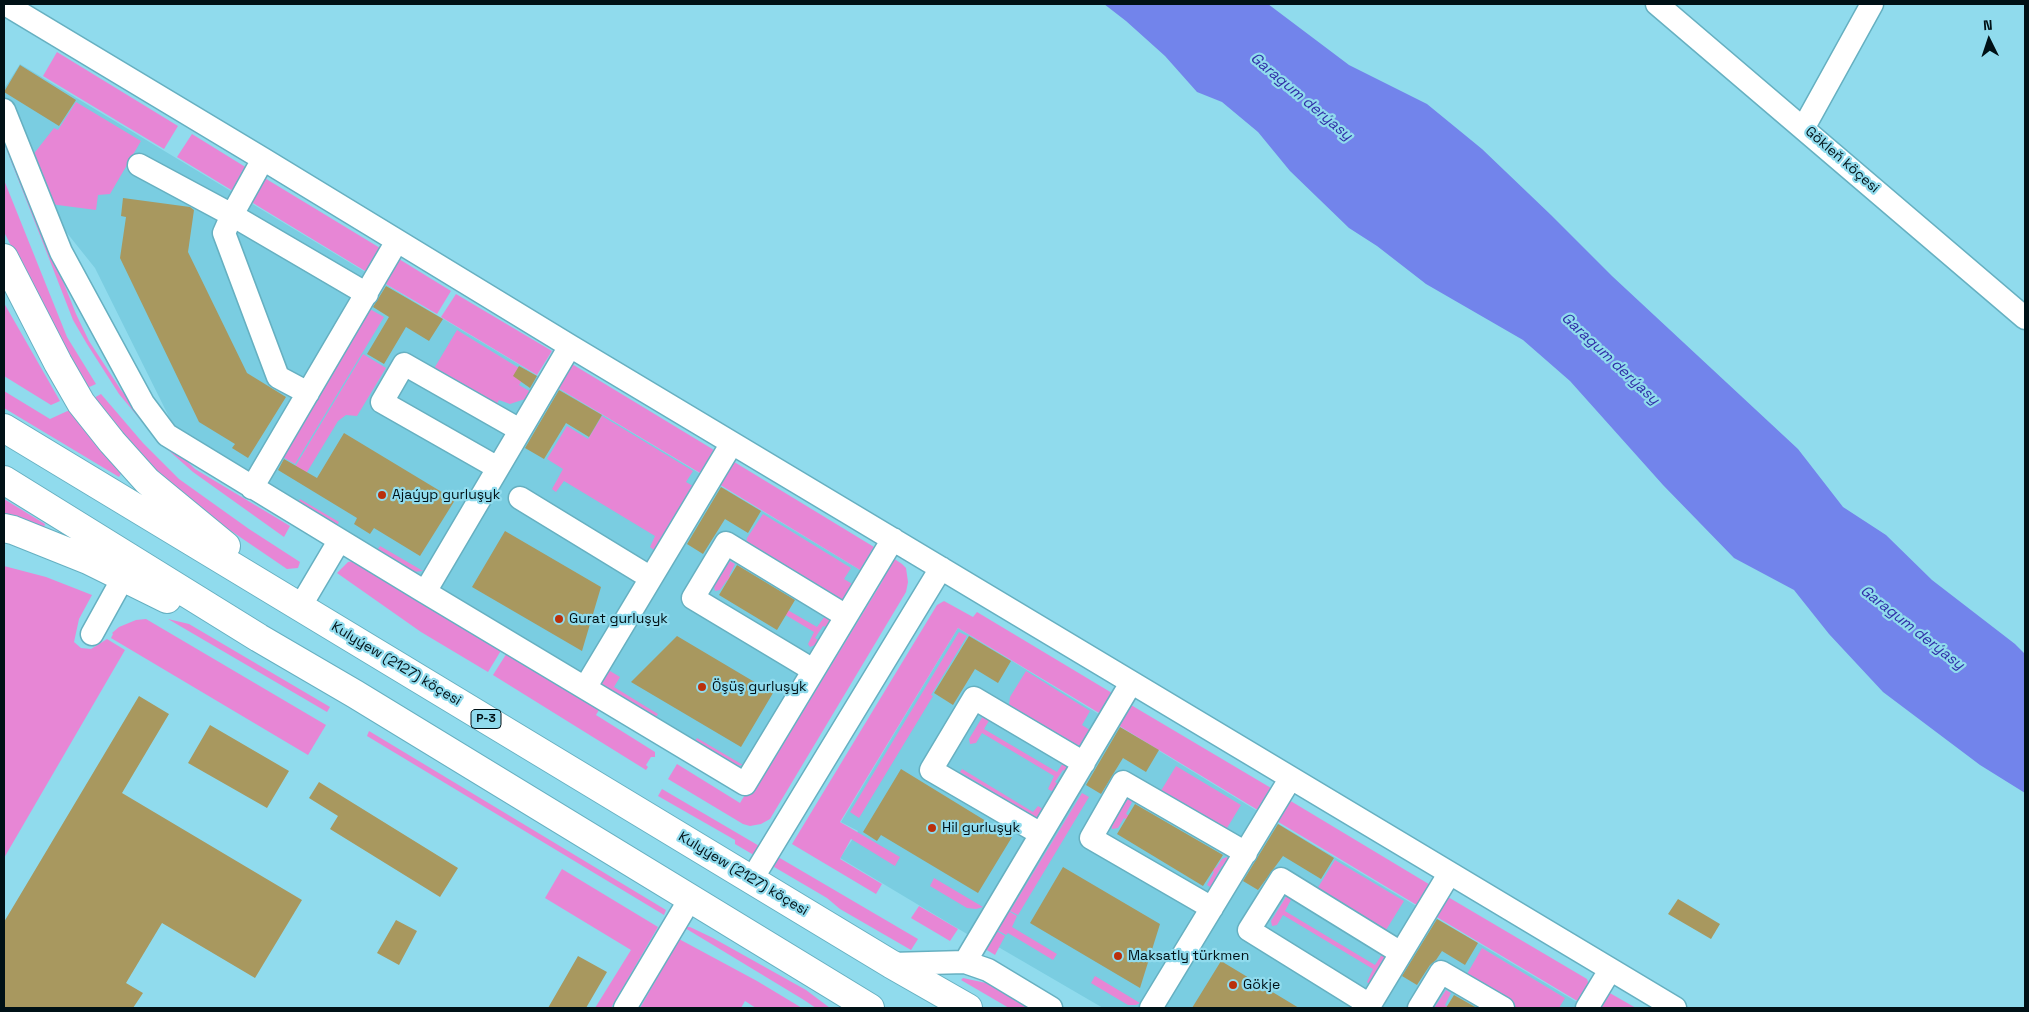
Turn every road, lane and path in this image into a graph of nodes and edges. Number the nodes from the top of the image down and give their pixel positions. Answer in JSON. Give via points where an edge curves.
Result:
{"nodes":[{"id":1,"x":5,"y":4,"type":"edge"},
{"id":2,"x":1657,"y":4,"type":"edge"},
{"id":3,"x":1872,"y":4,"type":"edge"},
{"id":4,"x":4,"y":110,"type":"edge"},
{"id":5,"x":1804,"y":127,"type":"junction"},
{"id":6,"x":264,"y":158,"type":"junction"},
{"id":7,"x":139,"y":165,"type":"dead end"},
{"id":8,"x":232,"y":215,"type":"junction"},
{"id":9,"x":397,"y":241,"type":"junction"},
{"id":10,"x":4,"y":258,"type":"edge"},
{"id":11,"x":368,"y":294,"type":"junction"},
{"id":12,"x":2025,"y":318,"type":"edge"},
{"id":13,"x":570,"y":346,"type":"junction"},
{"id":14,"x":308,"y":393,"type":"junction"},
{"id":15,"x":4,"y":428,"type":"edge"},
{"id":16,"x":520,"y":430,"type":"junction"},
{"id":17,"x":732,"y":443,"type":"junction"},
{"id":18,"x":498,"y":468,"type":"junction"},
{"id":19,"x":4,"y":480,"type":"edge"},
{"id":20,"x":252,"y":488,"type":"junction"},
{"id":21,"x":520,"y":498,"type":"dead end"},
{"id":22,"x":4,"y":528,"type":"edge"},
{"id":23,"x":892,"y":539,"type":"junction"},
{"id":24,"x":339,"y":540,"type":"junction"},
{"id":25,"x":941,"y":568,"type":"junction"},
{"id":26,"x":124,"y":578,"type":"junction"},
{"id":27,"x":651,"y":578,"type":"junction"},
{"id":28,"x":425,"y":592,"type":"junction"},
{"id":29,"x":300,"y":607,"type":"junction"},
{"id":30,"x":846,"y":616,"type":"junction"},
{"id":31,"x":92,"y":634,"type":"dead end"},
{"id":32,"x":259,"y":638,"type":"junction"},
{"id":33,"x":813,"y":670,"type":"junction"},
{"id":34,"x":1131,"y":683,"type":"junction"},
{"id":35,"x":585,"y":688,"type":"junction"},
{"id":36,"x":1084,"y":763,"type":"junction"},
{"id":37,"x":1290,"y":779,"type":"junction"},
{"id":38,"x":1041,"y":834,"type":"junction"},
{"id":39,"x":1246,"y":853,"type":"junction"},
{"id":40,"x":1449,"y":874,"type":"junction"},
{"id":41,"x":752,"y":879,"type":"junction"},
{"id":42,"x":690,"y":899,"type":"junction"},
{"id":43,"x":1212,"y":908,"type":"junction"},
{"id":44,"x":1401,"y":953,"type":"junction"},
{"id":45,"x":965,"y":962,"type":"junction"},
{"id":46,"x":891,"y":964,"type":"junction"},
{"id":47,"x":1610,"y":970,"type":"junction"},
{"id":48,"x":1369,"y":1007,"type":"edge"},
{"id":49,"x":625,"y":1008,"type":"edge"},
{"id":50,"x":869,"y":1008,"type":"edge"},
{"id":51,"x":968,"y":1008,"type":"edge"},
{"id":52,"x":1051,"y":1008,"type":"edge"},
{"id":53,"x":1151,"y":1008,"type":"edge"},
{"id":54,"x":1419,"y":1008,"type":"edge"},
{"id":55,"x":1503,"y":1008,"type":"edge"},
{"id":56,"x":1587,"y":1008,"type":"edge"},
{"id":57,"x":1675,"y":1008,"type":"edge"}],
"edges":[{"from":1,"to":6,"type":"street"},
{"from":2,"to":5,"type":"street","name":"Gökleň köçesi"},
{"from":3,"to":5,"type":"street"},
{"from":4,"to":20,"type":"street","via":[[61,252],[143,403],[168,435]]},
{"from":5,"to":12,"type":"street","name":"Gökleň köçesi"},
{"from":6,"to":8,"type":"street"},
{"from":6,"to":9,"type":"street"},
{"from":7,"to":8,"type":"street"},
{"from":8,"to":11,"type":"street"},
{"from":8,"to":14,"type":"street","via":[[224,233],[278,377]]},
{"from":9,"to":11,"type":"street"},
{"from":9,"to":13,"type":"street"},
{"from":10,"to":29,"type":"highway","via":[[58,364],[81,403],[112,442],[147,481]]},
{"from":11,"to":14,"type":"street"},
{"from":13,"to":16,"type":"street"},
{"from":13,"to":17,"type":"street"},
{"from":14,"to":20,"type":"street"},
{"from":15,"to":29,"type":"highway","name":"Kulyýew (2127) köçesi","number":"P-3"},
{"from":16,"to":18,"type":"street"},
{"from":16,"to":18,"type":"street","via":[[404,364],[382,402]]},
{"from":17,"to":23,"type":"street"},
{"from":17,"to":27,"type":"street"},
{"from":18,"to":28,"type":"street"},
{"from":19,"to":32,"type":"highway"},
{"from":20,"to":24,"type":"street"},
{"from":21,"to":27,"type":"street"},
{"from":22,"to":26,"type":"highway","via":[[88,560]]},
{"from":23,"to":25,"type":"street"},
{"from":23,"to":30,"type":"street"},
{"from":24,"to":28,"type":"street"},
{"from":24,"to":29,"type":"street"},
{"from":25,"to":34,"type":"street"},
{"from":25,"to":41,"type":"street"},
{"from":26,"to":31,"type":"street"},
{"from":26,"to":32,"type":"highway"},
{"from":27,"to":35,"type":"street"},
{"from":28,"to":35,"type":"street"},
{"from":29,"to":41,"type":"highway","name":"Kulyýew (2127) köçesi","number":"P-3"},
{"from":30,"to":33,"type":"street"},
{"from":30,"to":33,"type":"street","via":[[726,543],[693,598]]},
{"from":32,"to":42,"type":"highway"},
{"from":33,"to":35,"type":"street","via":[[745,784]]},
{"from":34,"to":36,"type":"street"},
{"from":34,"to":37,"type":"street"},
{"from":36,"to":38,"type":"street"},
{"from":36,"to":38,"type":"street","via":[[974,698],[931,770]]},
{"from":37,"to":39,"type":"street"},
{"from":37,"to":40,"type":"street"},
{"from":38,"to":45,"type":"street"},
{"from":39,"to":43,"type":"street"},
{"from":39,"to":43,"type":"street","via":[[1123,782],[1091,838]]},
{"from":40,"to":44,"type":"street"},
{"from":40,"to":47,"type":"street"},
{"from":41,"to":46,"type":"highway","name":"Kulyýew (2127) köçesi","number":"P-3"},
{"from":42,"to":49,"type":"street"},
{"from":42,"to":50,"type":"highway"},
{"from":43,"to":53,"type":"street"},
{"from":44,"to":48,"type":"street"},
{"from":44,"to":48,"type":"street","via":[[1281,879],[1249,930]]},
{"from":45,"to":46,"type":"street"},
{"from":45,"to":52,"type":"street","via":[[988,970]]},
{"from":46,"to":51,"type":"highway","name":"Kulyýew (2127) köçesi","number":"P-3"},
{"from":47,"to":56,"type":"street"},
{"from":47,"to":57,"type":"street"},
{"from":54,"to":55,"type":"street","via":[[1441,972]]}]}
